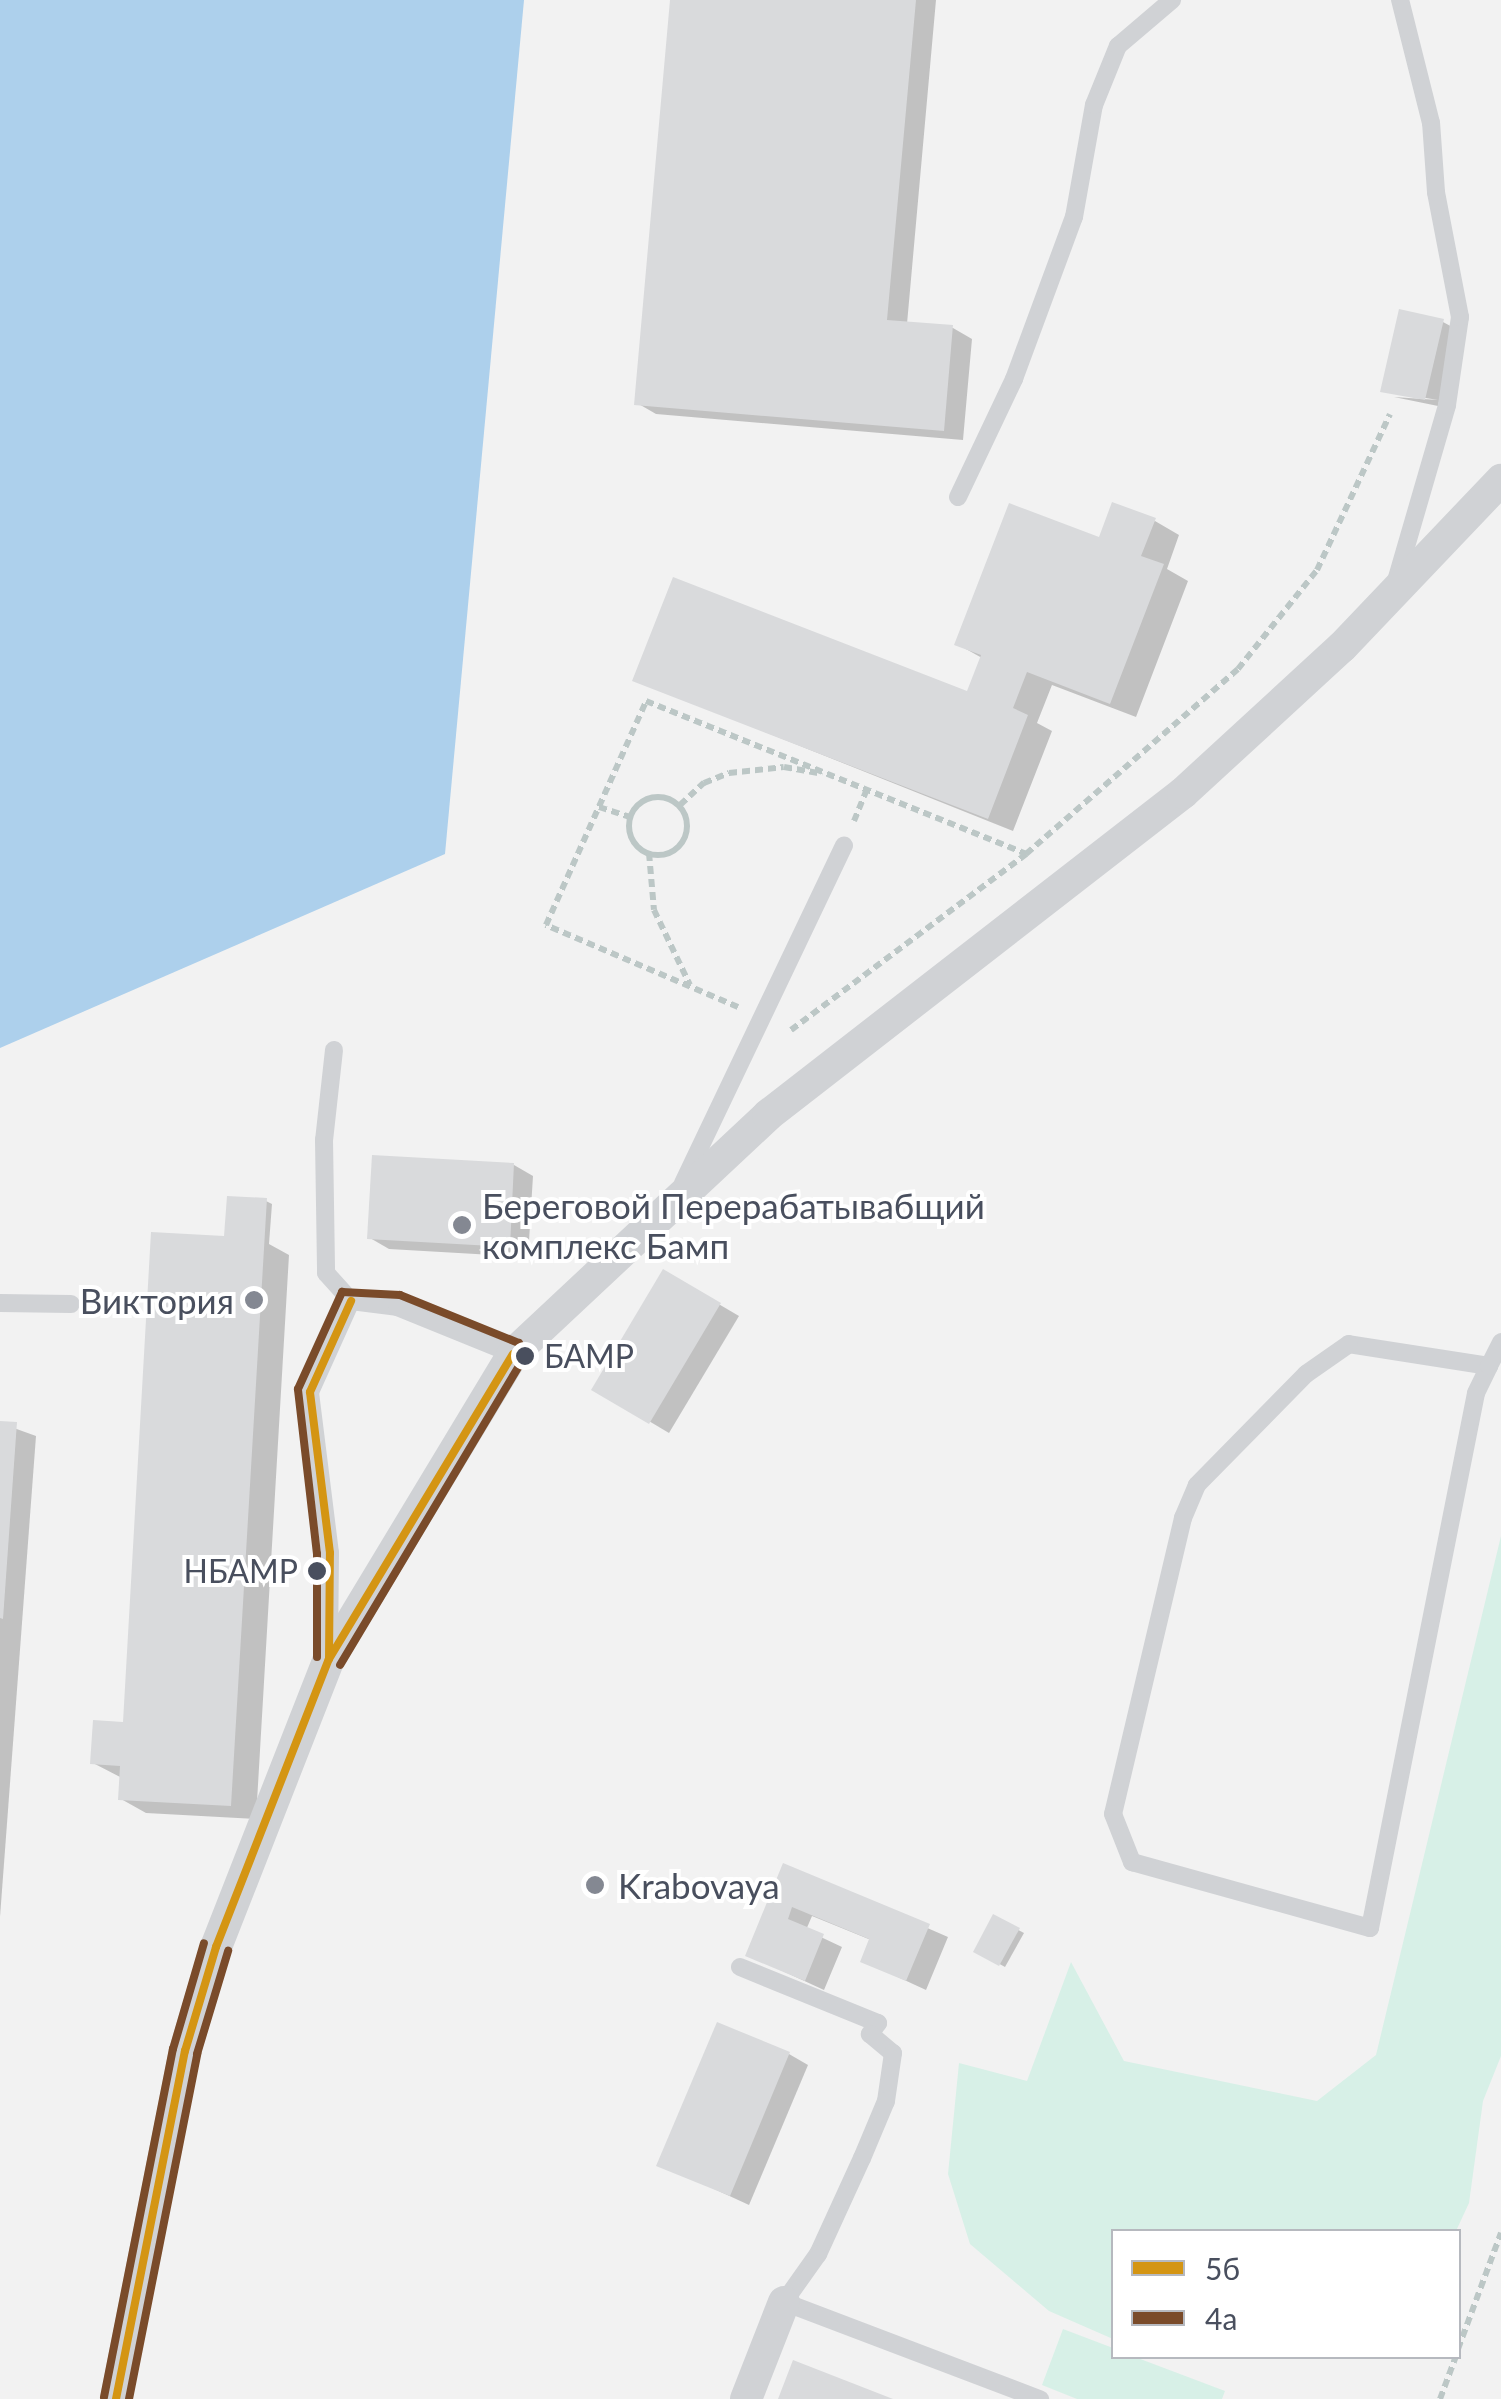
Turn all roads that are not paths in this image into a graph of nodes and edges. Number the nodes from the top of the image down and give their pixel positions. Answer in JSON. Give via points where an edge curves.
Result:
{"nodes":[{"id":1,"x":1172,"y":0,"type":"edge"},
{"id":2,"x":1400,"y":0,"type":"edge"},
{"id":3,"x":1501,"y":480,"type":"edge"},
{"id":4,"x":958,"y":498,"type":"dead end"},
{"id":5,"x":1393,"y":591,"type":"junction"},
{"id":6,"x":844,"y":845,"type":"dead end"},
{"id":7,"x":334,"y":1050,"type":"dead end"},
{"id":8,"x":676,"y":1197,"type":"junction"},
{"id":9,"x":351,"y":1301,"type":"junction"},
{"id":10,"x":0,"y":1303,"type":"edge"},
{"id":11,"x":72,"y":1304,"type":"dead end"},
{"id":12,"x":1501,"y":1342,"type":"edge"},
{"id":13,"x":513,"y":1354,"type":"junction"},
{"id":14,"x":1489,"y":1366,"type":"junction"},
{"id":15,"x":329,"y":1658,"type":"junction"},
{"id":16,"x":740,"y":1967,"type":"dead end"},
{"id":17,"x":784,"y":2302,"type":"junction"},
{"id":18,"x":116,"y":2399,"type":"edge"},
{"id":19,"x":746,"y":2399,"type":"edge"},
{"id":20,"x":1040,"y":2399,"type":"edge"}],
"edges":[{"from":1,"to":4,"type":"lane","via":[[1118,46],[1094,105],[1074,217],[1014,379]]},
{"from":2,"to":5,"type":"lane","via":[[1431,123],[1460,317],[1448,405]]},
{"from":3,"to":5,"type":"street"},
{"from":5,"to":8,"type":"street","via":[[1342,648],[1183,793],[768,1114]]},
{"from":6,"to":8,"type":"lane"},
{"from":7,"to":9,"type":"lane","via":[[324,1140],[326,1273]]},
{"from":8,"to":13,"type":"street"},
{"from":9,"to":13,"type":"lane","via":[[397,1307]]},
{"from":9,"to":15,"type":"lane","via":[[310,1392],[330,1553]]},
{"from":10,"to":11,"type":"lane"},
{"from":12,"to":14,"type":"lane"},
{"from":13,"to":15,"type":"street"},
{"from":14,"to":14,"type":"lane","via":[[1349,1344],[1306,1374],[1197,1485],[1183,1518],[1113,1814],[1132,1862],[1370,1928],[1476,1393]]},
{"from":15,"to":18,"type":"street","via":[[216,1946],[185,2051]]},
{"from":16,"to":17,"type":"lane","via":[[878,2023],[870,2034],[893,2053],[886,2101],[862,2158],[818,2254]]},
{"from":17,"to":19,"type":"street"},
{"from":17,"to":20,"type":"lane"}]}
